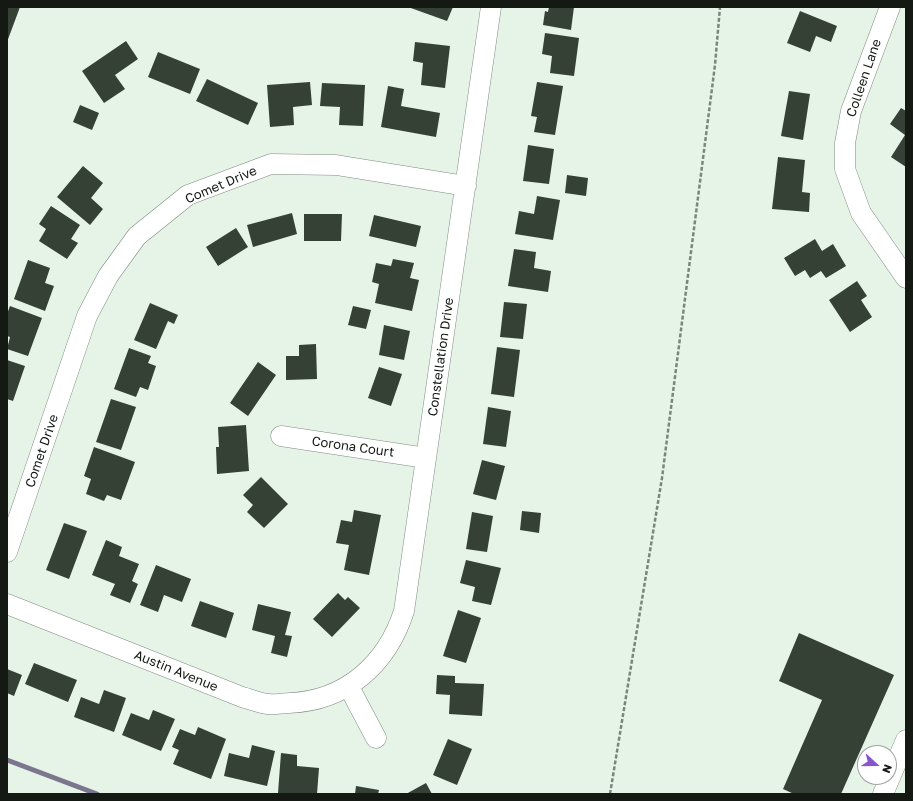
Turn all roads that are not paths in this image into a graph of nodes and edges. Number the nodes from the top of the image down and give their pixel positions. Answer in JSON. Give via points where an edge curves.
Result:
{"nodes":[{"id":1,"x":491,"y":7,"type":"edge"},
{"id":2,"x":890,"y":7,"type":"edge"},
{"id":3,"x":466,"y":186,"type":"junction"},
{"id":4,"x":906,"y":278,"type":"edge"},
{"id":5,"x":280,"y":436,"type":"dead end"},
{"id":6,"x":426,"y":458,"type":"junction"},
{"id":7,"x":7,"y":552,"type":"edge"},
{"id":8,"x":7,"y":604,"type":"edge"},
{"id":9,"x":349,"y":687,"type":"junction"},
{"id":10,"x":376,"y":738,"type":"dead end"},
{"id":11,"x":906,"y":740,"type":"edge"},
{"id":12,"x":882,"y":794,"type":"edge"}],
"edges":[{"from":1,"to":3,"type":"street","name":"Constellation Drive"},
{"from":2,"to":4,"type":"street","name":"Colleen Lane","via":[[851,111],[845,143],[845,169],[861,213]]},
{"from":3,"to":6,"type":"street","name":"Constellation Drive"},
{"from":3,"to":7,"type":"street","name":"Comet Drive","via":[[336,165],[271,164],[188,195],[137,236],[108,276],[87,316]]},
{"from":5,"to":6,"type":"street","name":"Corona Court"},
{"from":6,"to":9,"type":"street","name":"Constellation Drive","via":[[404,611],[399,627],[376,663]]},
{"from":8,"to":9,"type":"street","name":"Austin Avenue","via":[[242,697],[268,704],[308,703]]},
{"from":9,"to":10,"type":"street"},
{"from":11,"to":12,"type":"street"}]}
